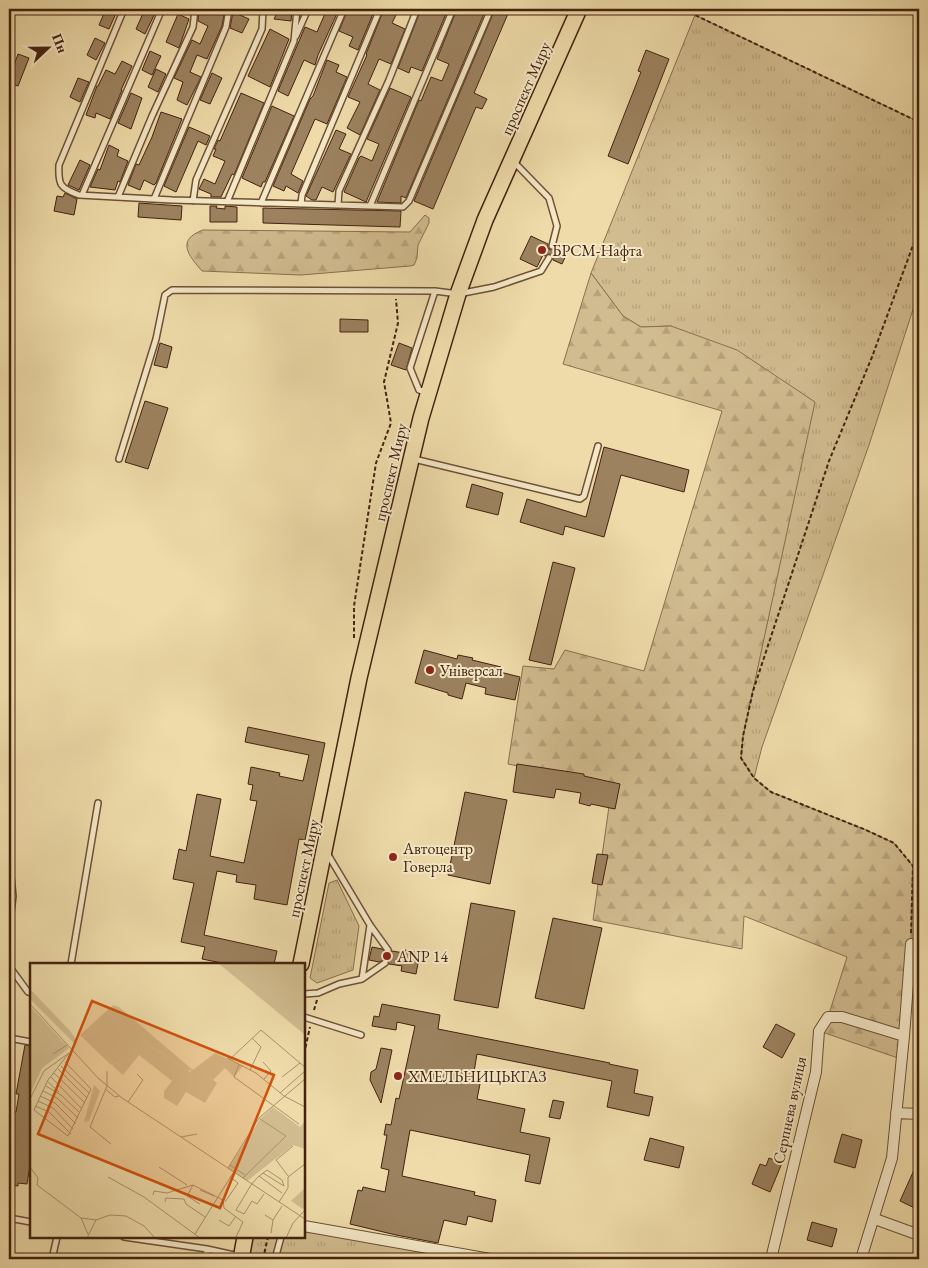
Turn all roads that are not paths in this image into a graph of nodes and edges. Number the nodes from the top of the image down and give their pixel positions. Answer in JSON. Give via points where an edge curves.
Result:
{"nodes":[{"id":1,"x":124,"y":9,"type":"edge"},
{"id":2,"x":162,"y":9,"type":"edge"},
{"id":3,"x":194,"y":9,"type":"edge"},
{"id":4,"x":229,"y":9,"type":"edge"},
{"id":5,"x":264,"y":9,"type":"edge"},
{"id":6,"x":297,"y":9,"type":"edge"},
{"id":7,"x":308,"y":9,"type":"edge"},
{"id":8,"x":344,"y":9,"type":"edge"},
{"id":9,"x":380,"y":9,"type":"edge"},
{"id":10,"x":417,"y":9,"type":"edge"},
{"id":11,"x":453,"y":9,"type":"edge"},
{"id":12,"x":491,"y":9,"type":"edge"},
{"id":13,"x":579,"y":9,"type":"edge"},
{"id":14,"x":294,"y":41,"type":"junction"},
{"id":15,"x":512,"y":160,"type":"junction"},
{"id":16,"x":82,"y":195,"type":"junction"},
{"id":17,"x":118,"y":197,"type":"junction"},
{"id":18,"x":154,"y":199,"type":"junction"},
{"id":19,"x":193,"y":201,"type":"junction"},
{"id":20,"x":227,"y":202,"type":"junction"},
{"id":21,"x":261,"y":203,"type":"junction"},
{"id":22,"x":301,"y":204,"type":"junction"},
{"id":23,"x":338,"y":205,"type":"junction"},
{"id":24,"x":370,"y":206,"type":"junction"},
{"id":25,"x":552,"y":246,"type":"dead end"},
{"id":26,"x":548,"y":258,"type":"dead end"},
{"id":27,"x":435,"y":292,"type":"junction"},
{"id":28,"x":458,"y":294,"type":"junction"},
{"id":29,"x":428,"y":393,"type":"junction"},
{"id":30,"x":598,"y":446,"type":"dead end"},
{"id":31,"x":119,"y":459,"type":"dead end"},
{"id":32,"x":411,"y":459,"type":"junction"},
{"id":33,"x":98,"y":803,"type":"dead end"},
{"id":34,"x":325,"y":848,"type":"junction"},
{"id":35,"x":9,"y":858,"type":"edge"},
{"id":36,"x":370,"y":925,"type":"junction"},
{"id":37,"x":9,"y":929,"type":"edge"},
{"id":38,"x":910,"y":944,"type":"road end"},
{"id":39,"x":388,"y":950,"type":"dead end"},
{"id":40,"x":71,"y":963,"type":"edge"},
{"id":41,"x":301,"y":963,"type":"edge"},
{"id":42,"x":386,"y":963,"type":"dead end"},
{"id":43,"x":909,"y":965,"type":"junction"},
{"id":44,"x":9,"y":966,"type":"edge"},
{"id":45,"x":919,"y":970,"type":"edge"},
{"id":46,"x":362,"y":979,"type":"junction"},
{"id":47,"x":30,"y":993,"type":"edge"},
{"id":48,"x":305,"y":994,"type":"edge"},
{"id":49,"x":305,"y":1016,"type":"edge"},
{"id":50,"x":361,"y":1035,"type":"dead end"},
{"id":51,"x":904,"y":1036,"type":"junction"},
{"id":52,"x":9,"y":1038,"type":"edge"},
{"id":53,"x":30,"y":1042,"type":"edge"},
{"id":54,"x":896,"y":1113,"type":"junction"},
{"id":55,"x":919,"y":1114,"type":"edge"},
{"id":56,"x":9,"y":1218,"type":"edge"},
{"id":57,"x":874,"y":1219,"type":"junction"},
{"id":58,"x":30,"y":1222,"type":"edge"},
{"id":59,"x":305,"y":1226,"type":"edge"},
{"id":60,"x":919,"y":1235,"type":"edge"},
{"id":61,"x":57,"y":1238,"type":"edge"},
{"id":62,"x":131,"y":1238,"type":"edge"},
{"id":63,"x":245,"y":1238,"type":"edge"},
{"id":64,"x":280,"y":1238,"type":"edge"},
{"id":65,"x":207,"y":1249,"type":"junction"},
{"id":66,"x":52,"y":1259,"type":"edge"},
{"id":67,"x":205,"y":1259,"type":"edge"},
{"id":68,"x":241,"y":1259,"type":"edge"},
{"id":69,"x":275,"y":1259,"type":"edge"},
{"id":70,"x":490,"y":1259,"type":"edge"},
{"id":71,"x":508,"y":1259,"type":"edge"},
{"id":72,"x":515,"y":1259,"type":"edge"},
{"id":73,"x":771,"y":1259,"type":"edge"},
{"id":74,"x":861,"y":1259,"type":"edge"}],
"edges":[{"from":1,"to":16,"type":"lane","via":[[59,165],[61,186]]},
{"from":2,"to":16,"type":"lane"},
{"from":3,"to":17,"type":"lane","via":[[193,27]]},
{"from":4,"to":18,"type":"lane","via":[[226,27]]},
{"from":5,"to":19,"type":"lane","via":[[262,29],[196,180]]},
{"from":6,"to":14,"type":"lane"},
{"from":7,"to":14,"type":"lane"},
{"from":8,"to":21,"type":"lane"},
{"from":9,"to":22,"type":"lane"},
{"from":10,"to":23,"type":"lane","via":[[339,191]]},
{"from":11,"to":24,"type":"lane"},
{"from":12,"to":24,"type":"lane","via":[[409,201],[403,208]]},
{"from":13,"to":15,"type":"main road","name":"проспект Миру"},
{"from":14,"to":20,"type":"lane"},
{"from":15,"to":25,"type":"lane","via":[[549,198],[557,226]]},
{"from":15,"to":28,"type":"main road","name":"проспект Миру","via":[[484,220]]},
{"from":16,"to":17,"type":"lane"},
{"from":17,"to":18,"type":"lane"},
{"from":18,"to":19,"type":"lane"},
{"from":19,"to":20,"type":"lane"},
{"from":20,"to":21,"type":"lane"},
{"from":21,"to":22,"type":"lane"},
{"from":22,"to":23,"type":"lane"},
{"from":23,"to":24,"type":"lane"},
{"from":26,"to":28,"type":"lane","via":[[541,271]]},
{"from":27,"to":28,"type":"lane"},
{"from":27,"to":29,"type":"lane","via":[[410,368],[419,390]]},
{"from":27,"to":31,"type":"lane","via":[[172,290],[165,295],[156,339]]},
{"from":28,"to":29,"type":"main road","name":"проспект Миру"},
{"from":29,"to":32,"type":"main road","name":"проспект Миру"},
{"from":30,"to":32,"type":"lane","via":[[584,496],[580,500]]},
{"from":32,"to":34,"type":"main road","name":"проспект Миру","via":[[359,678]]},
{"from":33,"to":40,"type":"lane"},
{"from":34,"to":36,"type":"lane"},
{"from":34,"to":41,"type":"main road","name":"проспект Миру"},
{"from":35,"to":37,"type":"lane","via":[[13,896]]},
{"from":36,"to":39,"type":"lane"},
{"from":36,"to":46,"type":"lane"},
{"from":38,"to":43,"type":"street"},
{"from":42,"to":46,"type":"lane"},
{"from":43,"to":45,"type":"street"},
{"from":43,"to":51,"type":"street"},
{"from":44,"to":47,"type":"lane"},
{"from":46,"to":48,"type":"lane"},
{"from":49,"to":50,"type":"lane"},
{"from":51,"to":54,"type":"street"},
{"from":51,"to":73,"type":"street","name":"Серпнева вулиця","via":[[842,1017],[828,1017],[819,1031],[816,1072]]},
{"from":52,"to":53,"type":"lane"},
{"from":54,"to":55,"type":"street"},
{"from":54,"to":57,"type":"street","via":[[892,1158]]},
{"from":56,"to":58,"type":"lane"},
{"from":57,"to":60,"type":"street"},
{"from":57,"to":74,"type":"street"},
{"from":59,"to":70,"type":"street"},
{"from":61,"to":66,"type":"lane"},
{"from":62,"to":65,"type":"lane"},
{"from":63,"to":68,"type":"main road"},
{"from":64,"to":69,"type":"lane"},
{"from":65,"to":67,"type":"lane"},
{"from":65,"to":68,"type":"lane"},
{"from":71,"to":72,"type":"street"}]}
